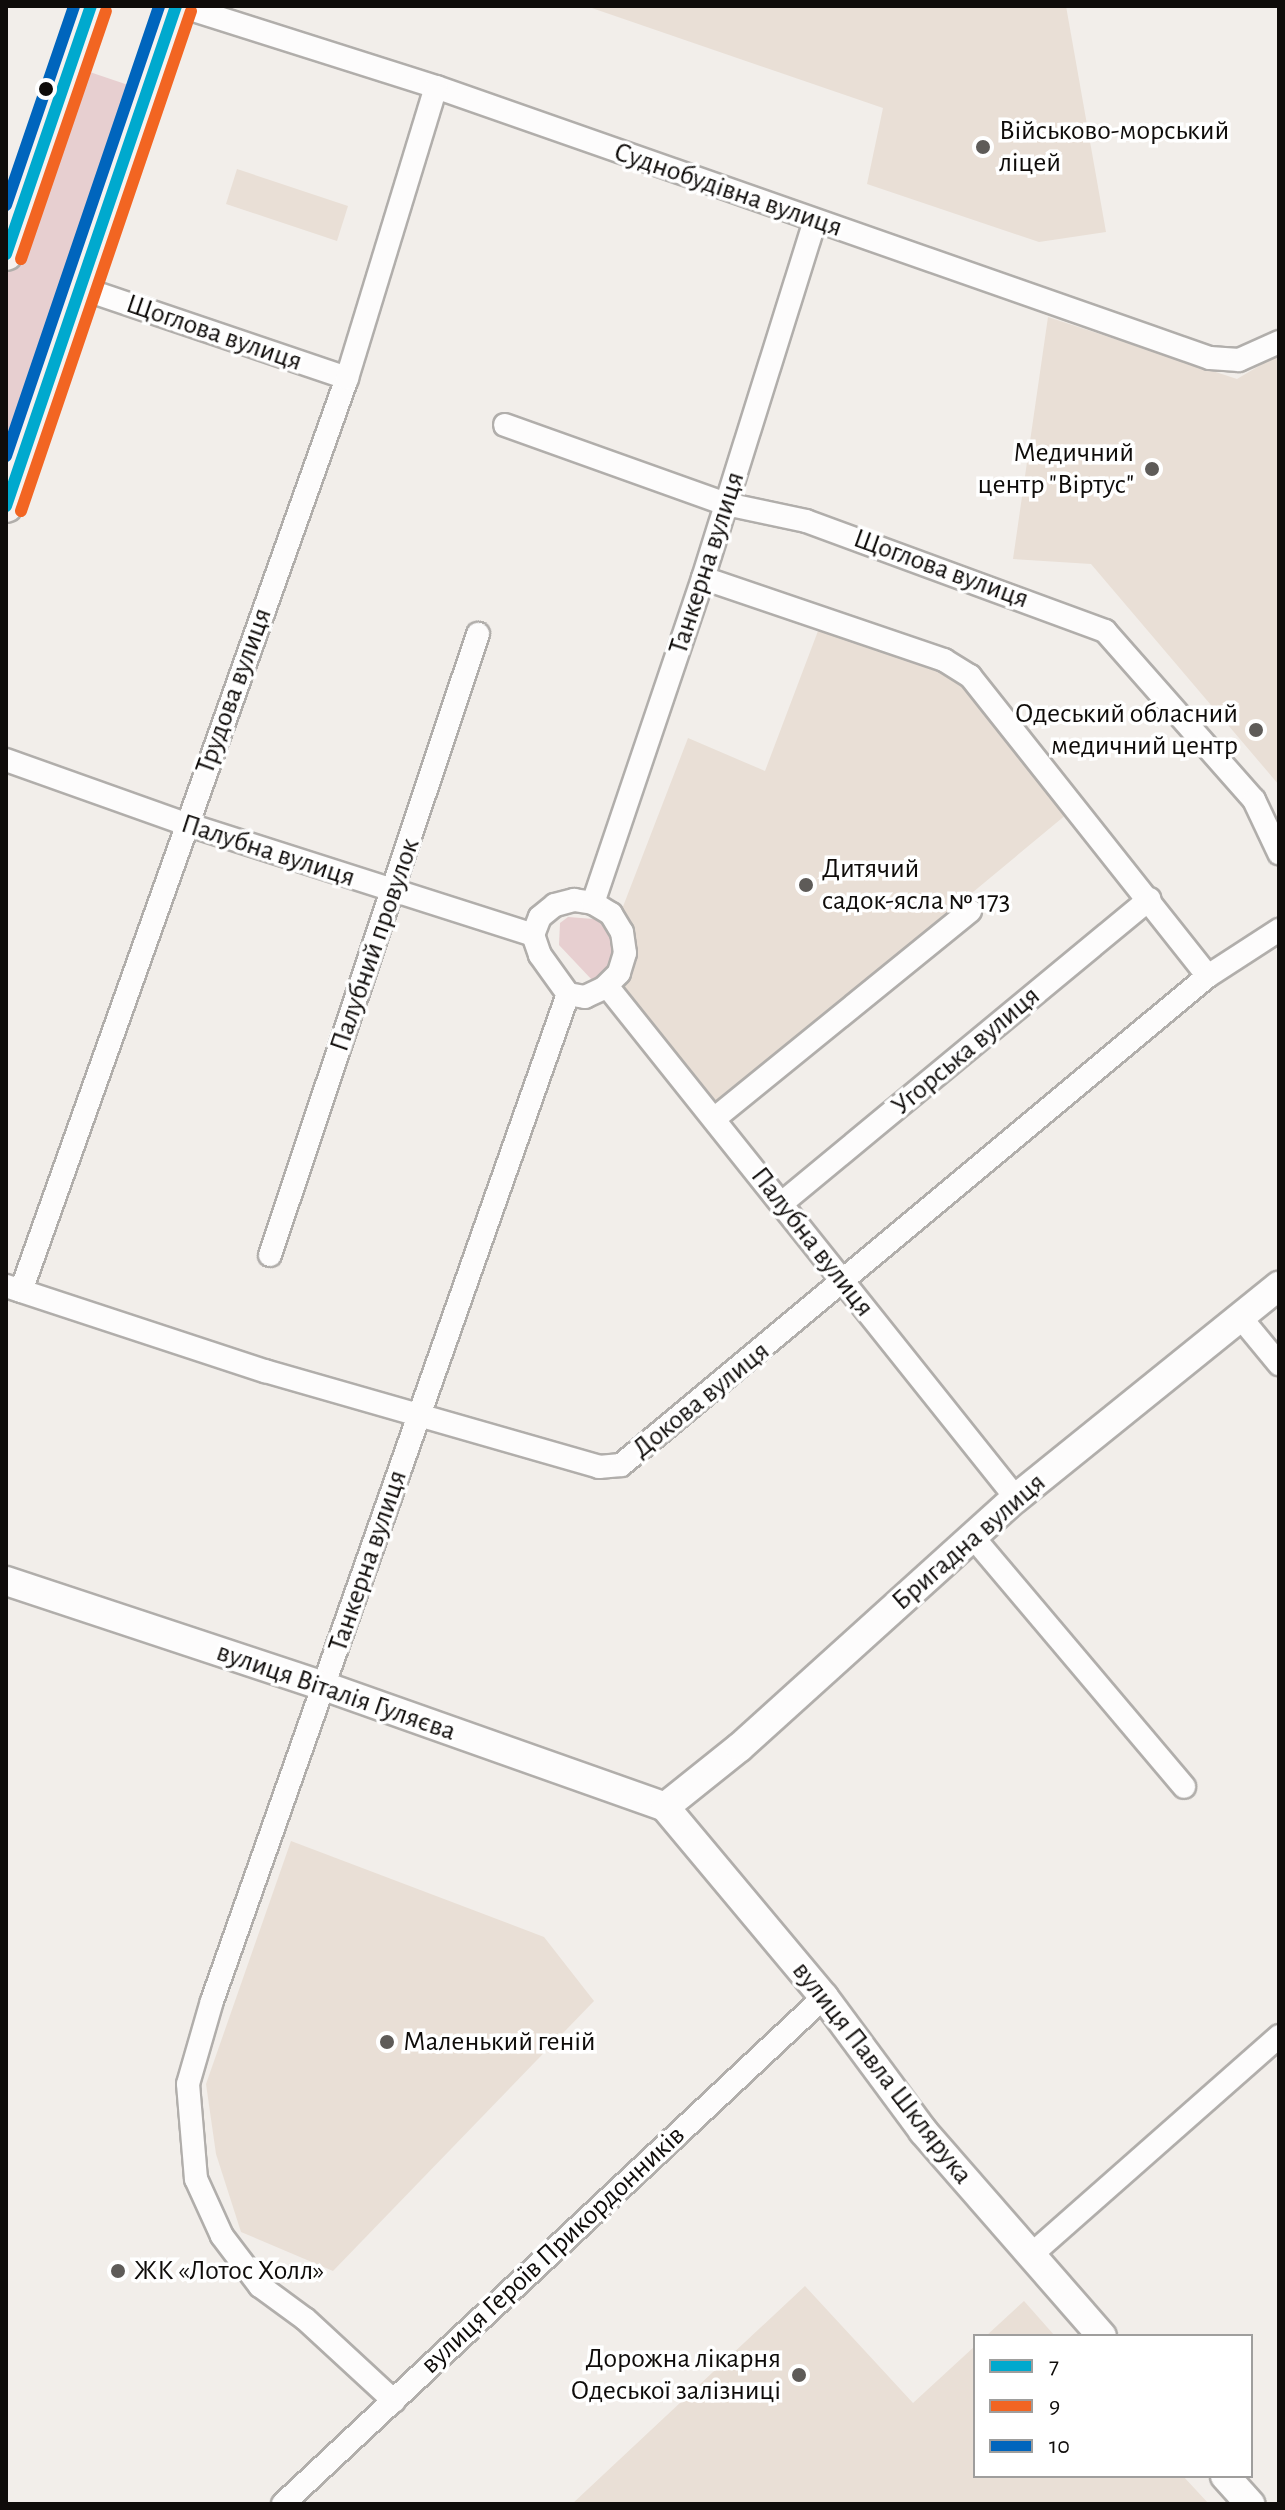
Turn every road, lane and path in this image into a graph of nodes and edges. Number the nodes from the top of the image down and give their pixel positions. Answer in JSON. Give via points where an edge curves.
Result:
{"nodes":[{"id":1,"x":91,"y":6,"type":"edge"},
{"id":2,"x":178,"y":6,"type":"edge"},
{"id":3,"x":436,"y":87,"type":"junction"},
{"id":4,"x":815,"y":221,"type":"junction"},
{"id":5,"x":6,"y":254,"type":"edge"},
{"id":6,"x":81,"y":288,"type":"junction"},
{"id":7,"x":1277,"y":344,"type":"edge"},
{"id":8,"x":347,"y":378,"type":"junction"},
{"id":9,"x":505,"y":425,"type":"dead end"},
{"id":10,"x":726,"y":504,"type":"junction"},
{"id":11,"x":6,"y":506,"type":"edge"},
{"id":12,"x":703,"y":578,"type":"junction"},
{"id":13,"x":478,"y":634,"type":"dead end"},
{"id":14,"x":6,"y":760,"type":"edge"},
{"id":15,"x":186,"y":824,"type":"junction"},
{"id":16,"x":1279,"y":853,"type":"edge"},
{"id":17,"x":393,"y":892,"type":"junction"},
{"id":18,"x":1149,"y":899,"type":"junction"},
{"id":19,"x":593,"y":903,"type":"junction"},
{"id":20,"x":970,"y":911,"type":"dead end"},
{"id":21,"x":1279,"y":930,"type":"edge"},
{"id":22,"x":533,"y":935,"type":"junction"},
{"id":23,"x":1208,"y":976,"type":"junction"},
{"id":24,"x":607,"y":986,"type":"junction"},
{"id":25,"x":568,"y":994,"type":"junction"},
{"id":26,"x":714,"y":1119,"type":"junction"},
{"id":27,"x":782,"y":1203,"type":"junction"},
{"id":28,"x":270,"y":1255,"type":"dead end"},
{"id":29,"x":843,"y":1282,"type":"junction"},
{"id":30,"x":1279,"y":1286,"type":"edge"},
{"id":31,"x":14,"y":1288,"type":"edge"},
{"id":32,"x":1241,"y":1318,"type":"junction"},
{"id":33,"x":1279,"y":1364,"type":"edge"},
{"id":34,"x":419,"y":1413,"type":"junction"},
{"id":35,"x":1016,"y":1498,"type":"junction"},
{"id":36,"x":973,"y":1537,"type":"junction"},
{"id":37,"x":6,"y":1581,"type":"edge"},
{"id":38,"x":324,"y":1686,"type":"junction"},
{"id":39,"x":1184,"y":1787,"type":"dead end"},
{"id":40,"x":665,"y":1807,"type":"junction"},
{"id":41,"x":824,"y":1997,"type":"junction"},
{"id":42,"x":1275,"y":2048,"type":"edge"},
{"id":43,"x":1031,"y":2255,"type":"junction"},
{"id":44,"x":1100,"y":2334,"type":"edge"},
{"id":45,"x":394,"y":2401,"type":"junction"},
{"id":46,"x":1227,"y":2478,"type":"edge"},
{"id":47,"x":283,"y":2504,"type":"edge"},
{"id":48,"x":1250,"y":2504,"type":"edge"}],
"edges":[{"from":1,"to":5,"type":"main road"},
{"from":2,"to":3,"type":"street","name":"Суднобудівна вулиця"},
{"from":2,"to":6,"type":"main road"},
{"from":3,"to":4,"type":"street","name":"Суднобудівна вулиця"},
{"from":3,"to":8,"type":"street","name":"Трудова вулиця"},
{"from":4,"to":7,"type":"street","name":"Суднобудівна вулиця","via":[[1210,358],[1239,360]]},
{"from":4,"to":10,"type":"street","name":"Танкерна вулиця"},
{"from":6,"to":8,"type":"street","name":"Щоглова вулиця"},
{"from":6,"to":11,"type":"main road"},
{"from":8,"to":15,"type":"street","name":"Трудова вулиця"},
{"from":9,"to":10,"type":"street","name":"Щоглова вулиця"},
{"from":10,"to":12,"type":"street","name":"Танкерна вулиця"},
{"from":10,"to":16,"type":"street","name":"Щоглова вулиця","via":[[806,521],[1105,631],[1254,800]]},
{"from":12,"to":18,"type":"street","via":[[944,660],[970,676]]},
{"from":12,"to":19,"type":"street","name":"Танкерна вулиця"},
{"from":13,"to":17,"type":"street","name":"Палубний провулок"},
{"from":14,"to":15,"type":"street","name":"Палубна вулиця"},
{"from":15,"to":17,"type":"street","name":"Палубна вулиця"},
{"from":15,"to":31,"type":"street","name":"Трудова вулиця"},
{"from":17,"to":22,"type":"street","name":"Палубна вулиця"},
{"from":17,"to":28,"type":"street","name":"Палубний провулок"},
{"from":18,"to":23,"type":"street"},
{"from":18,"to":27,"type":"street","name":"Угорська вулиця"},
{"from":19,"to":22,"type":"street","via":[[555,905],[540,917]]},
{"from":19,"to":24,"type":"street","via":[[611,914],[622,932],[625,953],[619,973]]},
{"from":20,"to":26,"type":"street"},
{"from":21,"to":23,"type":"street","name":"Докова вулиця"},
{"from":22,"to":25,"type":"street","via":[[540,955]]},
{"from":23,"to":29,"type":"street","name":"Докова вулиця"},
{"from":24,"to":25,"type":"street","via":[[585,997]]},
{"from":24,"to":26,"type":"street","name":"Палубна вулиця"},
{"from":25,"to":34,"type":"street","name":"Танкерна вулиця"},
{"from":26,"to":27,"type":"street","name":"Палубна вулиця"},
{"from":27,"to":29,"type":"street","name":"Палубна вулиця"},
{"from":29,"to":34,"type":"street","name":"Докова вулиця","via":[[621,1465],[599,1467]]},
{"from":29,"to":35,"type":"street","name":"Палубна вулиця"},
{"from":30,"to":32,"type":"street","name":"Бригадна вулиця"},
{"from":31,"to":34,"type":"street","name":"Докова вулиця","via":[[265,1371]]},
{"from":32,"to":33,"type":"street"},
{"from":32,"to":35,"type":"street","name":"Бригадна вулиця"},
{"from":34,"to":38,"type":"street","name":"Танкерна вулиця"},
{"from":35,"to":36,"type":"street","name":"Бригадна вулиця"},
{"from":36,"to":39,"type":"street"},
{"from":36,"to":40,"type":"street","name":"Бригадна вулиця","via":[[740,1747]]},
{"from":37,"to":38,"type":"street","name":"вулиця Віталія Гуляєва"},
{"from":38,"to":40,"type":"street","name":"вулиця Віталія Гуляєва"},
{"from":38,"to":45,"type":"street","name":"Танкерна вулиця","via":[[212,2001],[188,2084],[196,2179],[222,2236],[260,2286],[305,2319]]},
{"from":40,"to":41,"type":"street","name":"вулиця Павла Шклярука"},
{"from":41,"to":43,"type":"street","name":"вулиця Павла Шклярука","via":[[923,2131]]},
{"from":41,"to":45,"type":"street","name":"вулиця Героїв Прикордонників"},
{"from":42,"to":43,"type":"street"},
{"from":43,"to":44,"type":"street","name":"вулиця Павла Шклярука"},
{"from":45,"to":47,"type":"street","name":"вулиця Героїв Прикордонників"},
{"from":46,"to":48,"type":"street"}]}
